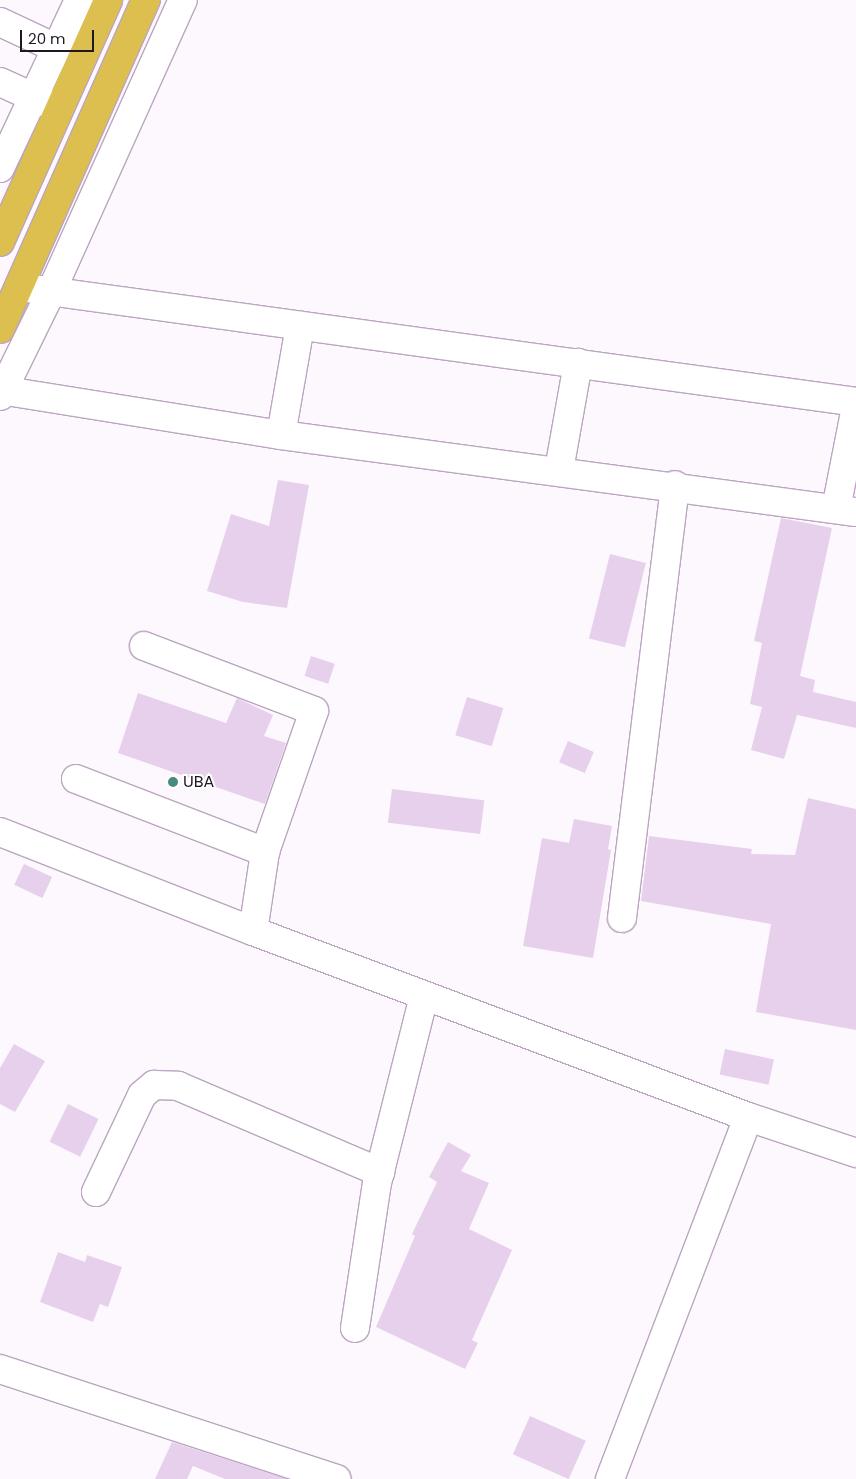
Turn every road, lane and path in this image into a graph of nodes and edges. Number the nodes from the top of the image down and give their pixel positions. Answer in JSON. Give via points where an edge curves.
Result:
{"nodes":[{"id":1,"x":79,"y":0,"type":"edge"},
{"id":2,"x":108,"y":0,"type":"edge"},
{"id":3,"x":146,"y":0,"type":"edge"},
{"id":4,"x":184,"y":0,"type":"edge"},
{"id":5,"x":0,"y":22,"type":"edge"},
{"id":6,"x":70,"y":55,"type":"junction"},
{"id":7,"x":0,"y":82,"type":"edge"},
{"id":8,"x":35,"y":99,"type":"junction"},
{"id":9,"x":59,"y":109,"type":"junction"},
{"id":10,"x":0,"y":168,"type":"edge"},
{"id":11,"x":0,"y":242,"type":"edge"},
{"id":12,"x":19,"y":287,"type":"junction"},
{"id":13,"x":52,"y":292,"type":"junction"},
{"id":14,"x":300,"y":326,"type":"junction"},
{"id":15,"x":0,"y":329,"type":"edge"},
{"id":16,"x":578,"y":364,"type":"junction"},
{"id":17,"x":1,"y":392,"type":"edge"},
{"id":18,"x":856,"y":402,"type":"edge"},
{"id":19,"x":856,"y":407,"type":"edge"},
{"id":20,"x":281,"y":435,"type":"junction"},
{"id":21,"x":559,"y":470,"type":"junction"},
{"id":22,"x":675,"y":485,"type":"junction"},
{"id":23,"x":846,"y":510,"type":"edge"},
{"id":24,"x":144,"y":646,"type":"dead end"},
{"id":25,"x":76,"y":779,"type":"dead end"},
{"id":26,"x":0,"y":832,"type":"edge"},
{"id":27,"x":265,"y":852,"type":"junction"},
{"id":28,"x":622,"y":918,"type":"dead end"},
{"id":29,"x":253,"y":932,"type":"junction"},
{"id":30,"x":424,"y":996,"type":"junction"},
{"id":31,"x":748,"y":1117,"type":"junction"},
{"id":32,"x":856,"y":1153,"type":"edge"},
{"id":33,"x":380,"y":1172,"type":"junction"},
{"id":34,"x":96,"y":1192,"type":"dead end"},
{"id":35,"x":355,"y":1328,"type":"dead end"},
{"id":36,"x":0,"y":1369,"type":"edge"},
{"id":37,"x":337,"y":1479,"type":"edge"},
{"id":38,"x":610,"y":1479,"type":"edge"}],
"edges":[{"from":1,"to":6,"type":"street"},
{"from":2,"to":6,"type":"highway"},
{"from":3,"to":12,"type":"highway"},
{"from":4,"to":13,"type":"street"},
{"from":5,"to":6,"type":"street"},
{"from":6,"to":8,"type":"street"},
{"from":6,"to":9,"type":"highway"},
{"from":7,"to":8,"type":"street"},
{"from":8,"to":9,"type":"street"},
{"from":8,"to":10,"type":"street"},
{"from":9,"to":11,"type":"highway"},
{"from":12,"to":13,"type":"street"},
{"from":12,"to":15,"type":"highway"},
{"from":13,"to":14,"type":"street"},
{"from":13,"to":17,"type":"street"},
{"from":14,"to":16,"type":"street"},
{"from":14,"to":20,"type":"street"},
{"from":16,"to":18,"type":"street"},
{"from":16,"to":21,"type":"street"},
{"from":17,"to":20,"type":"street"},
{"from":19,"to":23,"type":"street"},
{"from":20,"to":21,"type":"street"},
{"from":21,"to":22,"type":"street"},
{"from":22,"to":23,"type":"street"},
{"from":22,"to":28,"type":"street"},
{"from":24,"to":27,"type":"street","via":[[314,711]]},
{"from":25,"to":27,"type":"street"},
{"from":26,"to":29,"type":"street"},
{"from":27,"to":29,"type":"street"},
{"from":29,"to":30,"type":"street"},
{"from":30,"to":31,"type":"street"},
{"from":30,"to":33,"type":"street"},
{"from":31,"to":32,"type":"street"},
{"from":31,"to":38,"type":"street"},
{"from":33,"to":34,"type":"street","via":[[178,1086],[154,1084],[142,1096]]},
{"from":33,"to":35,"type":"street"},
{"from":36,"to":37,"type":"street"}]}
